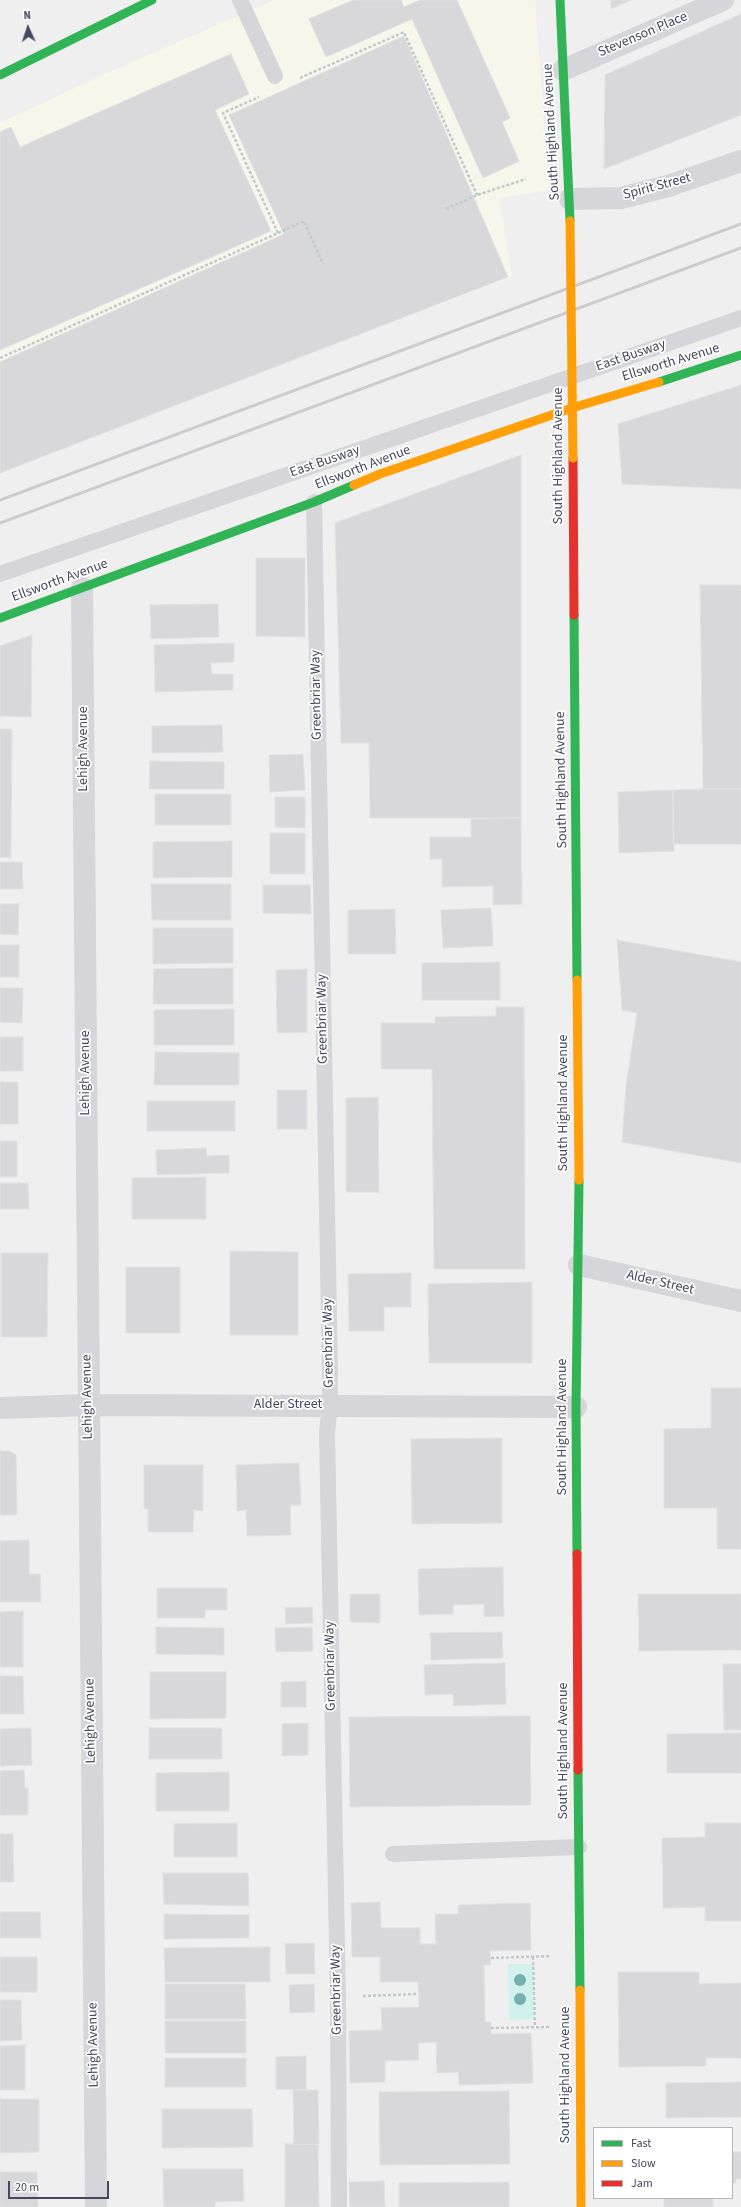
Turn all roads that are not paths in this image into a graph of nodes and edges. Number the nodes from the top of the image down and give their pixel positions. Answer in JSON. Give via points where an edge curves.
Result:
{"nodes":[{"id":1,"x":152,"y":0,"type":"edge"},
{"id":2,"x":240,"y":0,"type":"edge"},
{"id":3,"x":560,"y":0,"type":"edge"},
{"id":4,"x":723,"y":0,"type":"edge"},
{"id":5,"x":563,"y":70,"type":"junction"},
{"id":6,"x":0,"y":75,"type":"edge"},
{"id":7,"x":274,"y":76,"type":"dead end"},
{"id":8,"x":741,"y":161,"type":"edge"},
{"id":9,"x":570,"y":199,"type":"junction"},
{"id":10,"x":741,"y":318,"type":"edge"},
{"id":11,"x":741,"y":355,"type":"edge"},
{"id":12,"x":314,"y":502,"type":"junction"},
{"id":13,"x":0,"y":574,"type":"edge"},
{"id":14,"x":82,"y":588,"type":"junction"},
{"id":15,"x":0,"y":618,"type":"edge"},
{"id":16,"x":579,"y":1265,"type":"junction"},
{"id":17,"x":741,"y":1301,"type":"edge"},
{"id":18,"x":88,"y":1405,"type":"junction"},
{"id":19,"x":330,"y":1405,"type":"junction"},
{"id":20,"x":576,"y":1407,"type":"junction"},
{"id":21,"x":0,"y":1408,"type":"edge"},
{"id":22,"x":579,"y":1847,"type":"junction"},
{"id":23,"x":393,"y":1854,"type":"dead end"},
{"id":24,"x":96,"y":2207,"type":"edge"},
{"id":25,"x":339,"y":2207,"type":"edge"},
{"id":26,"x":581,"y":2207,"type":"edge"}],
"edges":[{"from":1,"to":6,"type":"main road"},
{"from":2,"to":7,"type":"lane"},
{"from":3,"to":5,"type":"main road","name":"South Highland Avenue"},
{"from":4,"to":5,"type":"street","name":"Stevenson Place"},
{"from":5,"to":9,"type":"main road","name":"South Highland Avenue"},
{"from":8,"to":9,"type":"street","name":"Spirit Street","via":[[668,186],[621,198]]},
{"from":9,"to":16,"type":"main road","name":"South Highland Avenue","bridge":true},
{"from":10,"to":13,"type":"lane","name":"East Busway"},
{"from":11,"to":12,"type":"main road","name":"Ellsworth Avenue","via":[[575,407],[380,474]]},
{"from":12,"to":14,"type":"main road","name":"Ellsworth Avenue"},
{"from":12,"to":19,"type":"lane","name":"Greenbriar Way"},
{"from":14,"to":15,"type":"main road","name":"Ellsworth Avenue"},
{"from":14,"to":18,"type":"street","name":"Lehigh Avenue"},
{"from":16,"to":17,"type":"street","name":"Alder Street"},
{"from":16,"to":20,"type":"main road","name":"South Highland Avenue"},
{"from":18,"to":19,"type":"street","name":"Alder Street"},
{"from":18,"to":21,"type":"street","name":"Alder Street"},
{"from":18,"to":24,"type":"street","name":"Lehigh Avenue"},
{"from":19,"to":20,"type":"street","name":"Alder Street"},
{"from":19,"to":25,"type":"lane","name":"Greenbriar Way","via":[[327,1441],[338,1997]]},
{"from":20,"to":22,"type":"main road","name":"South Highland Avenue"},
{"from":22,"to":23,"type":"lane"},
{"from":22,"to":26,"type":"main road","name":"South Highland Avenue"}]}
